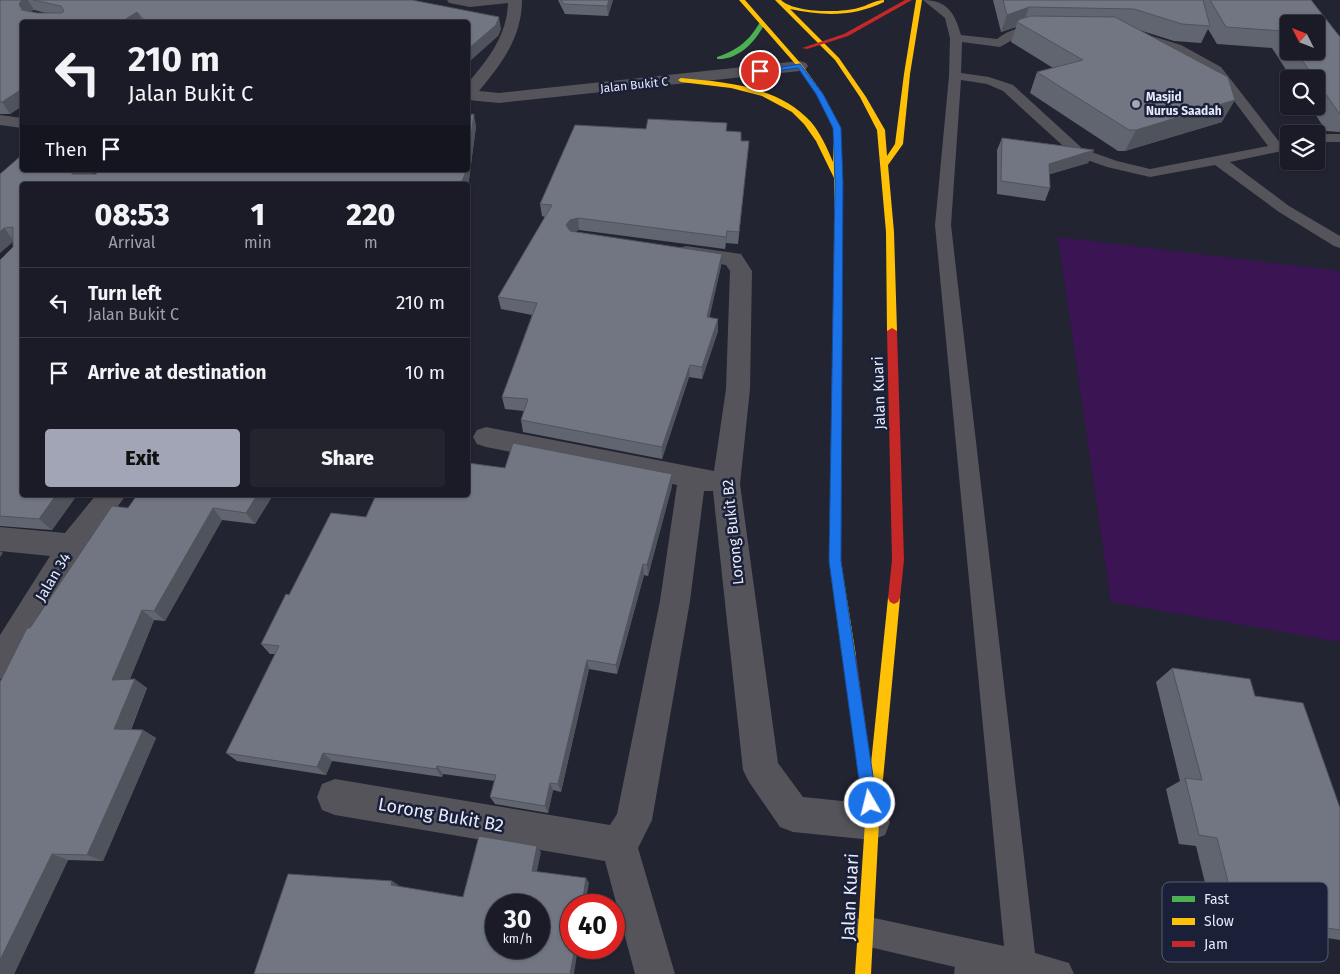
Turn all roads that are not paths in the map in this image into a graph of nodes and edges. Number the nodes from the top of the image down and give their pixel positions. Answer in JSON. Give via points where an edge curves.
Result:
{"nodes":[{"id":1,"x":454,"y":0,"type":"edge"},
{"id":2,"x":504,"y":0,"type":"edge"},
{"id":3,"x":515,"y":0,"type":"edge"},
{"id":4,"x":742,"y":0,"type":"edge"},
{"id":5,"x":884,"y":0,"type":"edge"},
{"id":6,"x":909,"y":0,"type":"edge"},
{"id":7,"x":919,"y":0,"type":"edge"},
{"id":8,"x":929,"y":0,"type":"edge"},
{"id":9,"x":780,"y":2,"type":"edge"},
{"id":10,"x":915,"y":17,"type":"junction"},
{"id":11,"x":762,"y":23,"type":"junction"},
{"id":12,"x":903,"y":25,"type":"dead end"},
{"id":13,"x":1051,"y":31,"type":"edge"},
{"id":14,"x":1126,"y":32,"type":"edge"},
{"id":15,"x":956,"y":38,"type":"junction"},
{"id":16,"x":822,"y":44,"type":"junction"},
{"id":17,"x":787,"y":51,"type":"junction"},
{"id":18,"x":719,"y":58,"type":"junction"},
{"id":19,"x":804,"y":65,"type":"junction"},
{"id":20,"x":955,"y":76,"type":"junction"},
{"id":21,"x":681,"y":80,"type":"junction"},
{"id":22,"x":470,"y":92,"type":"edge"},
{"id":23,"x":470,"y":93,"type":"edge"},
{"id":24,"x":470,"y":94,"type":"edge"},
{"id":25,"x":0,"y":120,"type":"edge"},
{"id":26,"x":20,"y":123,"type":"edge"},
{"id":27,"x":0,"y":135,"type":"edge"},
{"id":28,"x":1270,"y":137,"type":"junction"},
{"id":29,"x":1280,"y":138,"type":"edge"},
{"id":30,"x":1325,"y":138,"type":"edge"},
{"id":31,"x":1340,"y":138,"type":"edge"},
{"id":32,"x":1218,"y":160,"type":"junction"},
{"id":33,"x":884,"y":166,"type":"junction"},
{"id":34,"x":839,"y":182,"type":"junction"},
{"id":35,"x":1340,"y":243,"type":"edge"},
{"id":36,"x":664,"y":250,"type":"edge"},
{"id":37,"x":486,"y":437,"type":"dead end"},
{"id":38,"x":692,"y":477,"type":"junction"},
{"id":39,"x":726,"y":484,"type":"junction"},
{"id":40,"x":110,"y":497,"type":"edge"},
{"id":41,"x":0,"y":539,"type":"edge"},
{"id":42,"x":72,"y":546,"type":"junction"},
{"id":43,"x":0,"y":664,"type":"edge"},
{"id":44,"x":335,"y":797,"type":"dead end"},
{"id":45,"x":872,"y":822,"type":"junction"},
{"id":46,"x":618,"y":845,"type":"junction"},
{"id":47,"x":865,"y":931,"type":"junction"},
{"id":48,"x":971,"y":964,"type":"edge"},
{"id":49,"x":1021,"y":966,"type":"junction"},
{"id":50,"x":655,"y":974,"type":"edge"},
{"id":51,"x":864,"y":974,"type":"edge"},
{"id":52,"x":1058,"y":974,"type":"edge"}],
"edges":[{"from":1,"to":2,"type":"street","via":[[470,3]]},
{"from":3,"to":22,"type":"street","via":[[512,31],[499,56]]},
{"from":4,"to":11,"type":"street","name":"Jalan Kuari"},
{"from":5,"to":9,"type":"street","via":[[866,10],[850,13],[815,12]]},
{"from":6,"to":16,"type":"street","via":[[869,25]]},
{"from":7,"to":10,"type":"street"},
{"from":8,"to":15,"type":"lane","via":[[950,17]]},
{"from":9,"to":16,"type":"street","name":"Jalan Kuari"},
{"from":10,"to":12,"type":"street"},
{"from":10,"to":33,"type":"street","via":[[899,144]]},
{"from":11,"to":17,"type":"street","name":"Jalan Kuari"},
{"from":11,"to":18,"type":"street","via":[[756,38],[748,46]]},
{"from":13,"to":15,"type":"lane","via":[[1023,30],[1008,35],[1000,42]]},
{"from":14,"to":28,"type":"lane","via":[[1177,48],[1217,70]]},
{"from":15,"to":20,"type":"lane"},
{"from":16,"to":17,"type":"street"},
{"from":16,"to":33,"type":"street","name":"Jalan Kuari","via":[[863,97],[881,130]]},
{"from":17,"to":18,"type":"street","name":"Jalan Bukit C"},
{"from":17,"to":19,"type":"street","name":"Jalan Kuari"},
{"from":18,"to":23,"type":"street","name":"Jalan Bukit C","via":[[500,85]]},
{"from":19,"to":21,"type":"street","name":"Jalan Bukit C"},
{"from":19,"to":34,"type":"street","name":"Jalan Kuari","via":[[837,128]]},
{"from":20,"to":32,"type":"lane","via":[[998,82],[1078,152],[1112,164],[1150,173]]},
{"from":20,"to":49,"type":"lane","via":[[943,225]]},
{"from":21,"to":24,"type":"street","name":"Jalan Bukit C","via":[[499,98]]},
{"from":21,"to":34,"type":"street","via":[[745,89],[792,109],[807,122]]},
{"from":25,"to":26,"type":"street"},
{"from":26,"to":27,"type":"street"},
{"from":28,"to":29,"type":"lane"},
{"from":28,"to":32,"type":"lane","via":[[1277,148]]},
{"from":30,"to":31,"type":"lane"},
{"from":32,"to":35,"type":"lane","via":[[1284,209]]},
{"from":33,"to":45,"type":"street","name":"Jalan Kuari","via":[[890,232],[898,560]]},
{"from":34,"to":45,"type":"street","name":"Jalan Kuari","via":[[835,561]]},
{"from":36,"to":39,"type":"street","name":"Lorong Bukit B2","via":[[733,259],[742,271],[738,389]]},
{"from":37,"to":38,"type":"street"},
{"from":38,"to":39,"type":"street"},
{"from":38,"to":46,"type":"street","via":[[675,601],[634,820]]},
{"from":39,"to":45,"type":"street","name":"Lorong Bukit B2","via":[[761,770],[793,814]]},
{"from":40,"to":42,"type":"street","name":"Jalan 34"},
{"from":41,"to":42,"type":"street"},
{"from":42,"to":43,"type":"street","name":"Jalan 34"},
{"from":44,"to":46,"type":"street","name":"Lorong Bukit B2"},
{"from":45,"to":47,"type":"street","name":"Jalan Kuari"},
{"from":46,"to":50,"type":"street"},
{"from":47,"to":48,"type":"lane"},
{"from":47,"to":51,"type":"street","name":"Jalan Kuari"},
{"from":48,"to":49,"type":"lane"},
{"from":49,"to":52,"type":"lane"}]}
